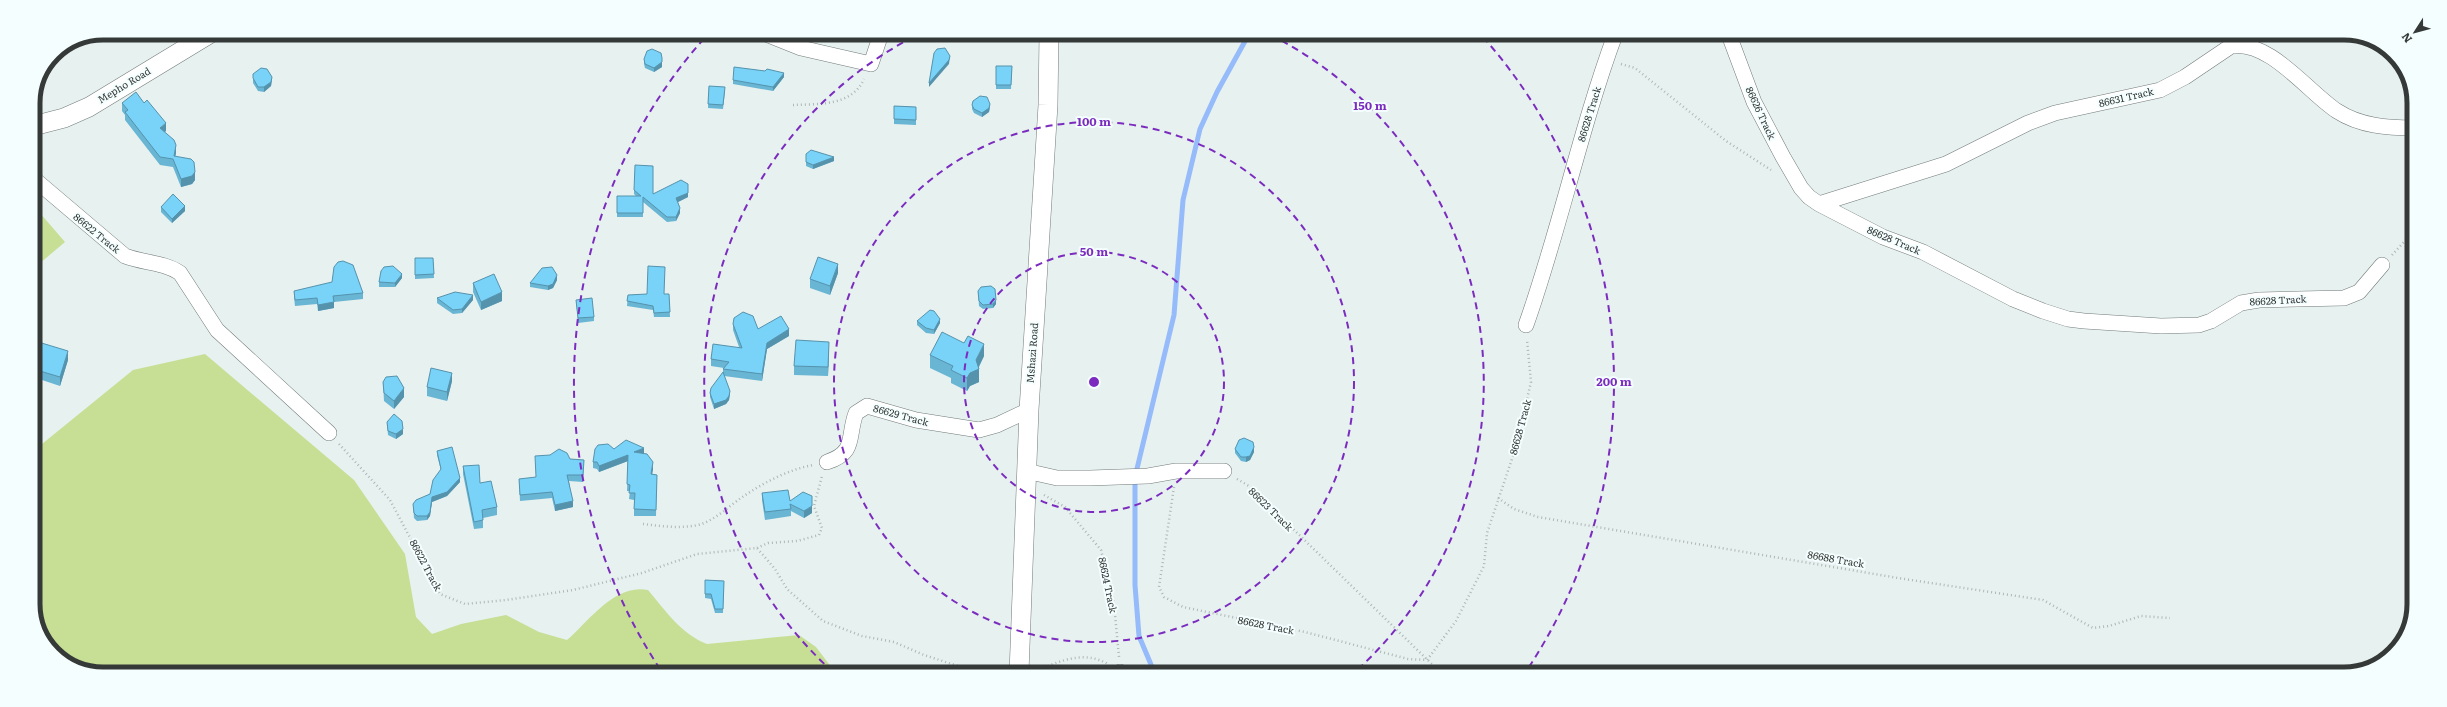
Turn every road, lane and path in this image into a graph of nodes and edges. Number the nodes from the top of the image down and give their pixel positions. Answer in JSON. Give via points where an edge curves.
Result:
{"nodes":[{"id":1,"x":199,"y":40,"type":"edge"},
{"id":2,"x":781,"y":40,"type":"edge"},
{"id":3,"x":879,"y":40,"type":"edge"},
{"id":4,"x":1049,"y":40,"type":"edge"},
{"id":5,"x":1613,"y":40,"type":"edge"},
{"id":6,"x":1731,"y":40,"type":"edge"},
{"id":7,"x":1608,"y":53,"type":"junction"},
{"id":8,"x":871,"y":64,"type":"junction"},
{"id":9,"x":793,"y":105,"type":"dead end"},
{"id":10,"x":40,"y":124,"type":"edge"},
{"id":11,"x":2407,"y":128,"type":"edge"},
{"id":12,"x":1776,"y":173,"type":"dead end"},
{"id":13,"x":40,"y":184,"type":"edge"},
{"id":14,"x":1801,"y":188,"type":"joint"},
{"id":15,"x":1819,"y":204,"type":"junction"},
{"id":16,"x":2407,"y":238,"type":"edge"},
{"id":17,"x":2382,"y":265,"type":"joint"},
{"id":18,"x":1526,"y":325,"type":"joint"},
{"id":19,"x":1029,"y":410,"type":"junction"},
{"id":20,"x":329,"y":434,"type":"joint"},
{"id":21,"x":827,"y":462,"type":"junction"},
{"id":22,"x":1176,"y":471,"type":"junction"},
{"id":23,"x":1224,"y":471,"type":"joint"},
{"id":24,"x":1026,"y":478,"type":"junction"},
{"id":25,"x":1498,"y":498,"type":"junction"},
{"id":26,"x":643,"y":524,"type":"dead end"},
{"id":27,"x":757,"y":548,"type":"junction"},
{"id":28,"x":2170,"y":618,"type":"dead end"},
{"id":29,"x":1427,"y":660,"type":"junction"},
{"id":30,"x":961,"y":667,"type":"edge"},
{"id":31,"x":1019,"y":667,"type":"edge"},
{"id":32,"x":1048,"y":667,"type":"edge"},
{"id":33,"x":1113,"y":667,"type":"edge"},
{"id":34,"x":1120,"y":667,"type":"edge"},
{"id":35,"x":1435,"y":667,"type":"edge"}],
"edges":[{"from":1,"to":10,"type":"street","name":"Mepho Road","via":[[89,107],[64,118]]},
{"from":2,"to":8,"type":"street","via":[[800,48]]},
{"from":3,"to":8,"type":"street"},
{"from":4,"to":19,"type":"street","name":"Mshazi Road","via":[[1048,105]]},
{"from":5,"to":7,"type":"street","name":"86628 Track"},
{"from":6,"to":14,"type":"street","name":"86626 Track","via":[[1754,102]]},
{"from":7,"to":12,"type":"path","via":[[1620,63],[1635,68],[1726,141]]},
{"from":7,"to":18,"type":"street","name":"86628 Track","via":[[1579,144],[1545,271]]},
{"from":8,"to":9,"type":"path","via":[[861,86],[849,97],[834,102]]},
{"from":11,"to":15,"type":"street","name":"86631 Track","via":[[2385,128],[2337,111],[2279,62],[2252,48],[2231,46],[2185,77],[2160,90],[2055,113],[2028,123],[1946,164]]},
{"from":13,"to":20,"type":"street","name":"86622 Track","via":[[125,256],[141,262],[171,267],[180,273],[206,317],[217,330]]},
{"from":14,"to":15,"type":"street","name":"86628 Track"},
{"from":15,"to":17,"type":"street","name":"86628 Track","via":[[1883,237],[1923,252],[2012,299],[2068,319],[2084,321],[2161,326],[2199,325],[2211,322],[2241,303],[2259,300],[2344,298],[2359,292]]},
{"from":16,"to":17,"type":"path"},
{"from":18,"to":25,"type":"path","name":"86628 Track","via":[[1531,382],[1514,450]]},
{"from":19,"to":21,"type":"street","name":"86629 Track","via":[[997,426],[979,430],[916,420],[867,406],[856,413],[848,450]]},
{"from":19,"to":24,"type":"street","name":"Mshazi Road"},
{"from":20,"to":27,"type":"path","name":"86622 Track","via":[[390,500],[440,594],[465,604],[573,590],[642,573],[697,554]]},
{"from":21,"to":26,"type":"path","via":[[802,467],[765,482],[699,525],[666,527]]},
{"from":21,"to":27,"type":"path","via":[[814,506],[822,528],[819,535],[797,541],[768,543]]},
{"from":22,"to":23,"type":"street"},
{"from":22,"to":24,"type":"street","via":[[1148,476]]},
{"from":22,"to":29,"type":"path","name":"86628 Track","via":[[1158,587],[1164,597],[1183,607],[1305,632],[1408,659]]},
{"from":23,"to":29,"type":"path","name":"86623 Track","via":[[1249,486]]},
{"from":24,"to":31,"type":"street","name":"Mshazi Road"},
{"from":24,"to":34,"type":"path","name":"86624 Track","via":[[1065,507],[1101,550],[1114,604]]},
{"from":25,"to":28,"type":"path","name":"86688 Track","via":[[1514,509],[1538,517],[2044,600],[2093,628],[2141,616]]},
{"from":25,"to":29,"type":"path","name":"86628 Track","via":[[1487,533],[1484,566],[1456,621]]},
{"from":27,"to":30,"type":"path","via":[[775,569],[787,589],[823,621],[862,636],[894,642]]},
{"from":29,"to":35,"type":"path","name":"86623 Track"},
{"from":32,"to":33,"type":"path","via":[[1074,657],[1103,661]]}]}
